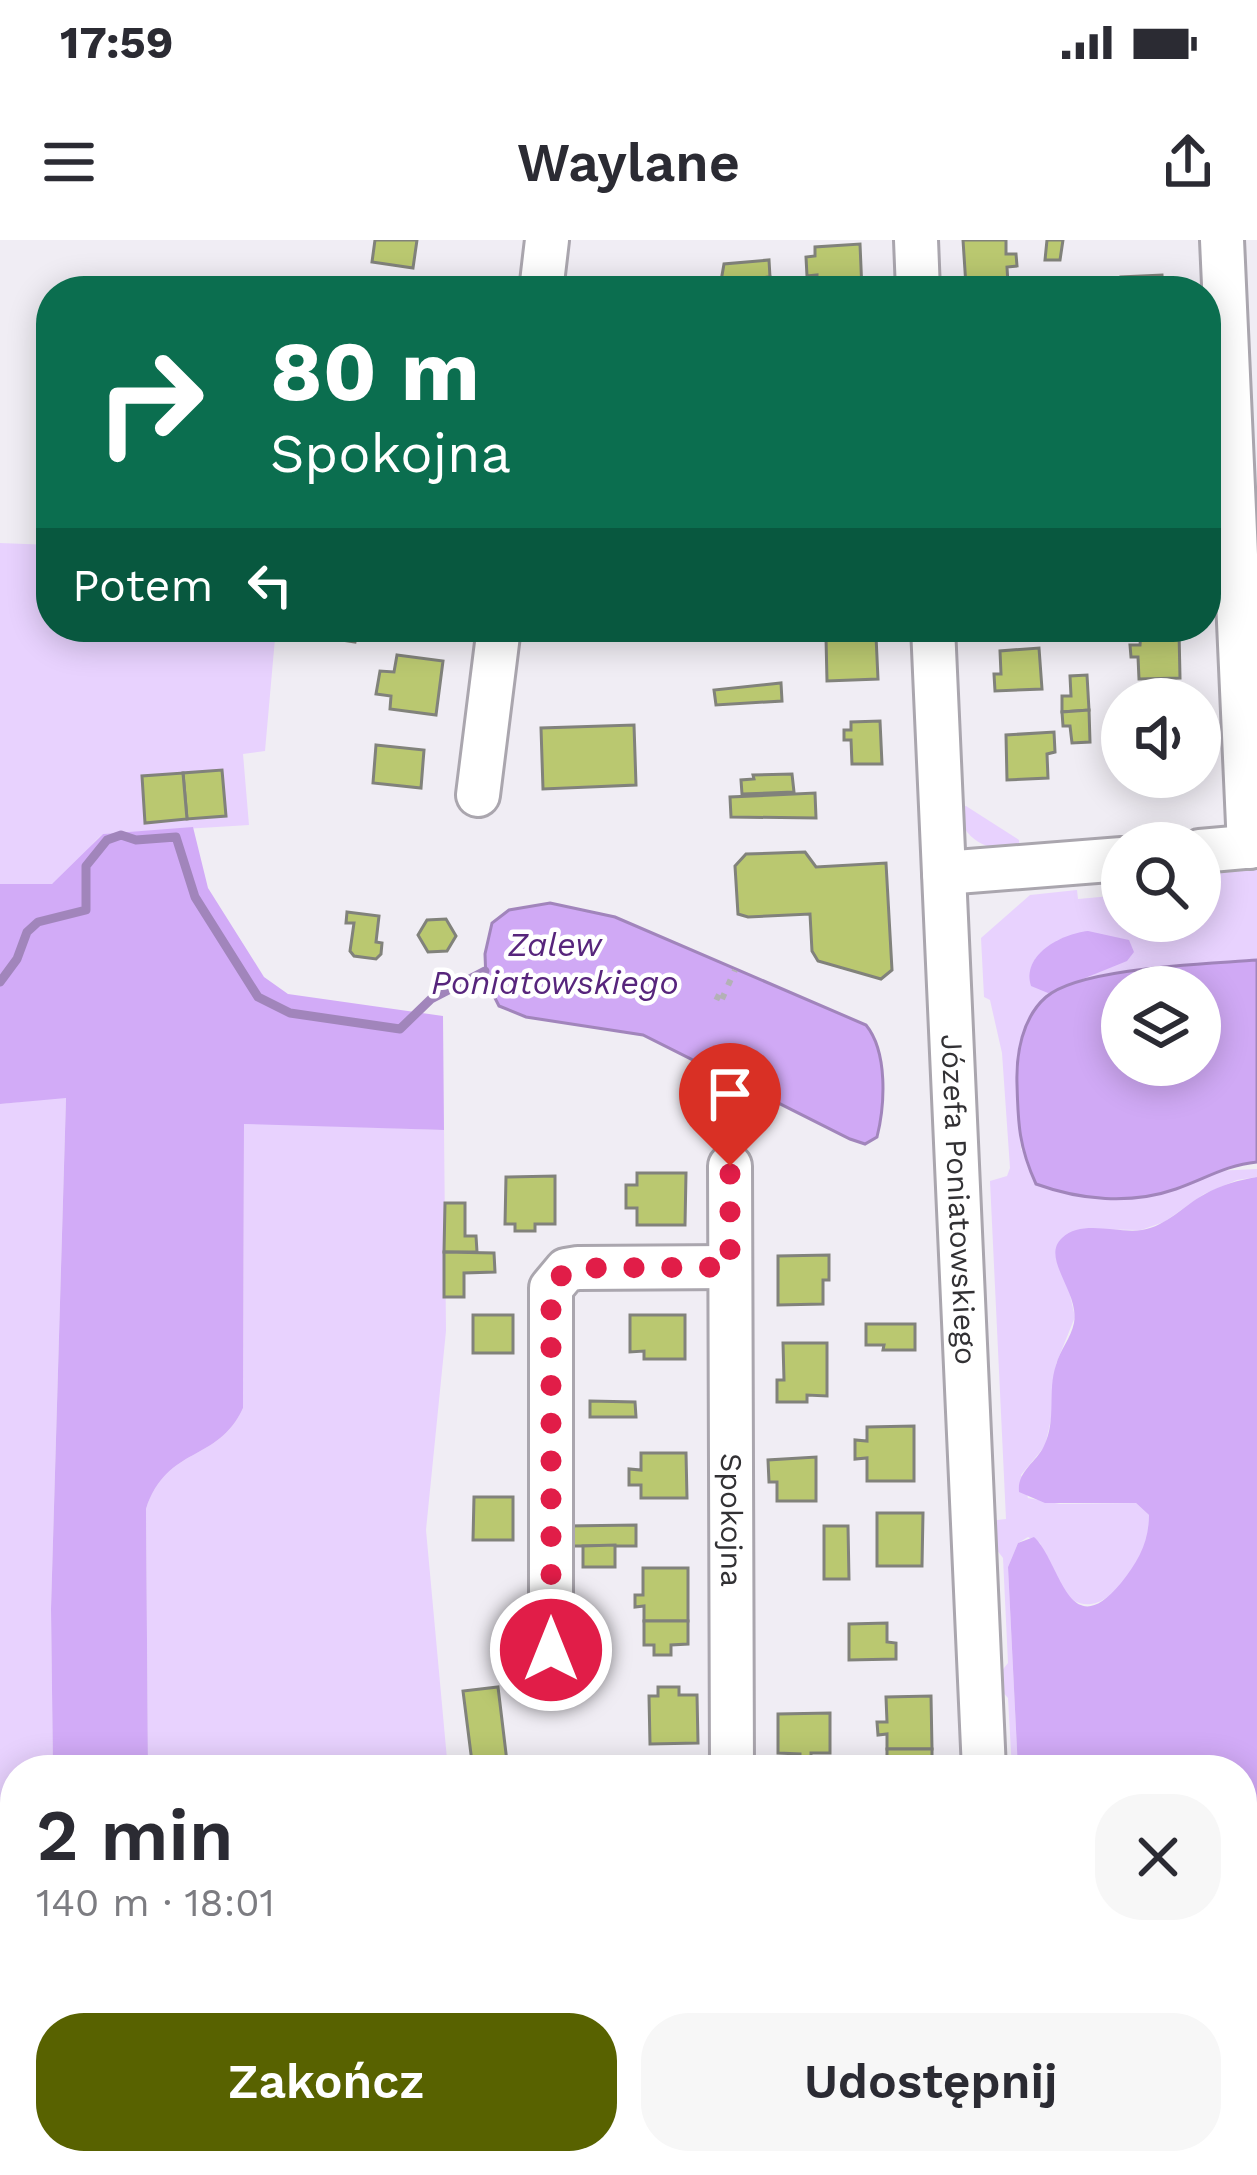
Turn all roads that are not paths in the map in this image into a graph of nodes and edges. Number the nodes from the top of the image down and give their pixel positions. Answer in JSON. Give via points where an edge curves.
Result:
{"nodes":[{"id":1,"x":547,"y":240,"type":"edge"},
{"id":2,"x":916,"y":240,"type":"edge"},
{"id":3,"x":1222,"y":240,"type":"edge"},
{"id":4,"x":543,"y":276,"type":"edge"},
{"id":5,"x":917,"y":276,"type":"edge"},
{"id":6,"x":1245,"y":484,"type":"edge"},
{"id":7,"x":497,"y":642,"type":"edge"},
{"id":8,"x":934,"y":642,"type":"edge"},
{"id":9,"x":478,"y":795,"type":"dead end"},
{"id":10,"x":1253,"y":846,"type":"edge"},
{"id":11,"x":1221,"y":849,"type":"edge"},
{"id":12,"x":1101,"y":861,"type":"edge"},
{"id":13,"x":944,"y":873,"type":"junction"},
{"id":14,"x":730,"y":1166,"type":"dead end"},
{"id":15,"x":730,"y":1267,"type":"junction"},
{"id":16,"x":551,"y":1650,"type":"dead end"},
{"id":17,"x":732,"y":1755,"type":"edge"},
{"id":18,"x":983,"y":1755,"type":"edge"}],
"edges":[{"from":1,"to":4,"type":"street"},
{"from":2,"to":5,"type":"street"},
{"from":3,"to":6,"type":"street"},
{"from":6,"to":10,"type":"street"},
{"from":7,"to":9,"type":"street"},
{"from":8,"to":13,"type":"street","name":"Józefa Poniatowskiego"},
{"from":10,"to":11,"type":"street"},
{"from":12,"to":13,"type":"street"},
{"from":13,"to":18,"type":"street","name":"Józefa Poniatowskiego"},
{"from":14,"to":15,"type":"street","name":"Spokojna"},
{"from":15,"to":16,"type":"street","via":[[578,1268],[551,1288]]},
{"from":15,"to":17,"type":"street","name":"Spokojna"}]}
